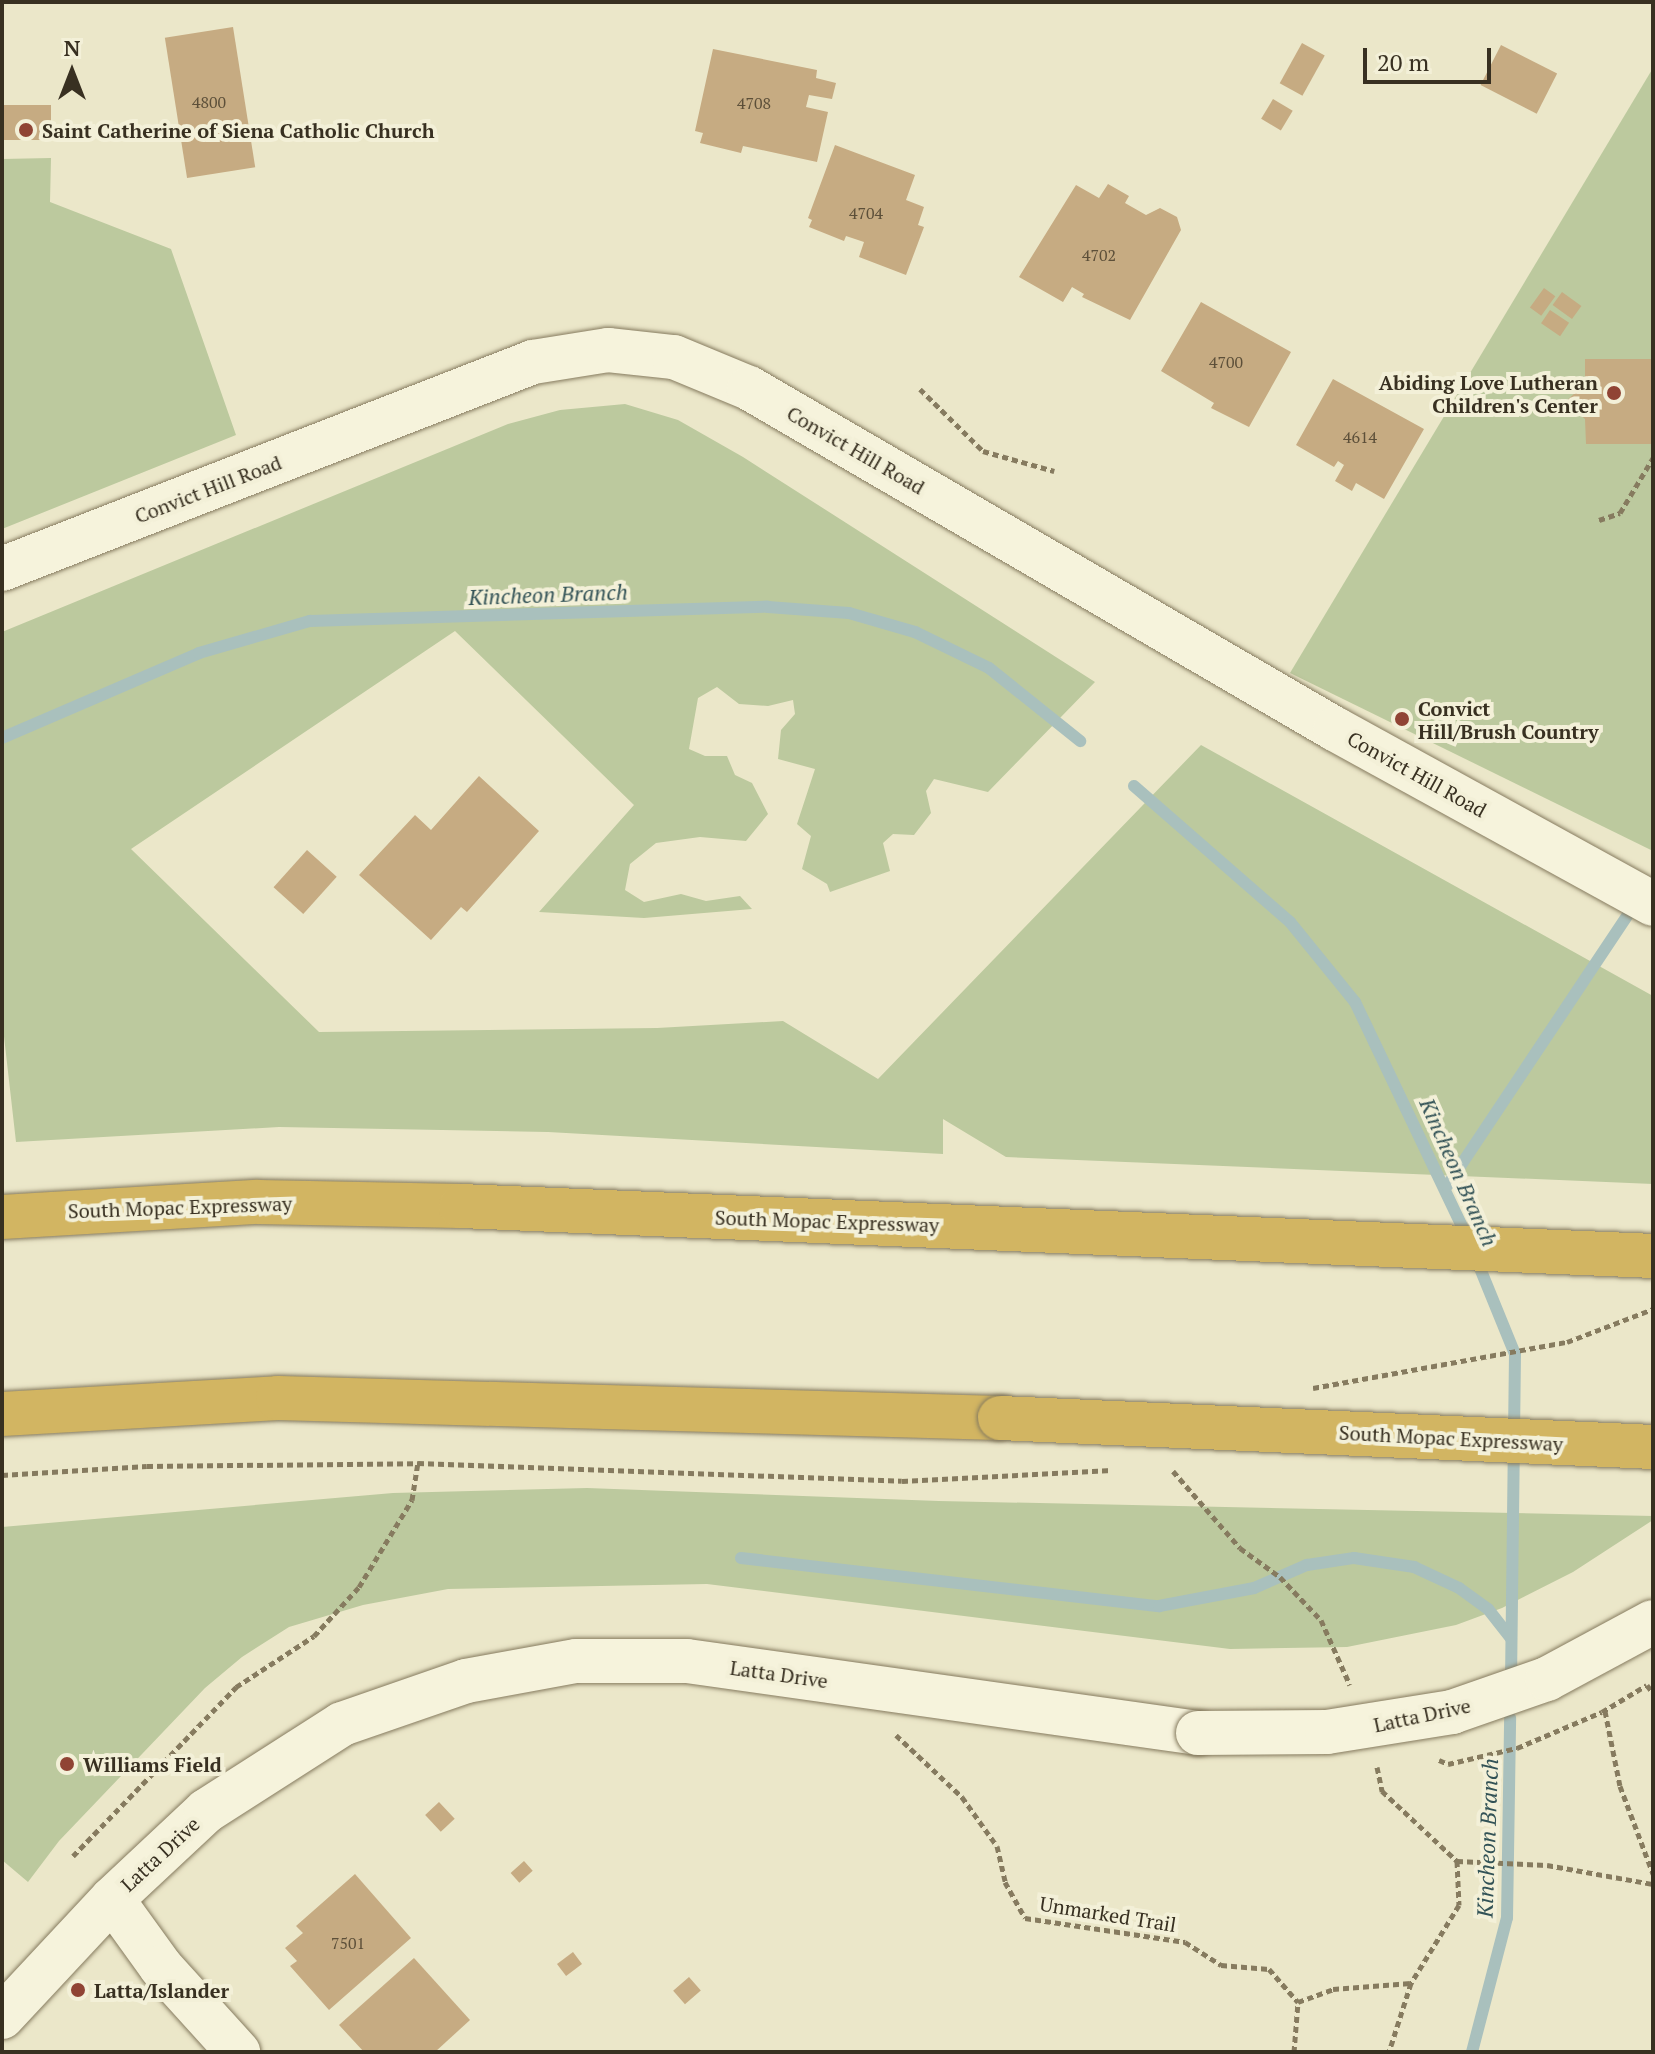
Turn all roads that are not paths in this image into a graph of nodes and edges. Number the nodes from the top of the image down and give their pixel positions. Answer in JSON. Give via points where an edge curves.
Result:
{"nodes":[{"id":1,"x":2,"y":569,"type":"edge"},
{"id":2,"x":1653,"y":904,"type":"edge"},
{"id":3,"x":19,"y":1215,"type":"edge"},
{"id":4,"x":1653,"y":1256,"type":"edge"},
{"id":5,"x":2,"y":1414,"type":"edge"},
{"id":6,"x":1653,"y":1447,"type":"edge"},
{"id":7,"x":1653,"y":1622,"type":"edge"},
{"id":8,"x":112,"y":1899,"type":"junction"},
{"id":9,"x":2,"y":2017,"type":"edge"},
{"id":10,"x":238,"y":2052,"type":"edge"}],
"edges":[{"from":1,"to":2,"type":"street","name":"Convict Hill Road","via":[[533,362],[608,350],[674,357],[749,388],[1335,729]]},
{"from":3,"to":4,"type":"highway","name":"South Mopac Expressway","via":[[274,1202]]},
{"from":5,"to":6,"type":"highway","name":"South Mopac Expressway","bridge":true,"via":[[278,1398],[1000,1418]]},
{"from":7,"to":8,"type":"street","name":"Latta Drive","bridge":true,"via":[[1547,1679],[1452,1712],[1327,1732],[1198,1733],[687,1661],[576,1661],[466,1681],[342,1724],[206,1811]]},
{"from":8,"to":9,"type":"street","name":"Latta Drive"},
{"from":8,"to":10,"type":"street","via":[[161,1967]]}]}
